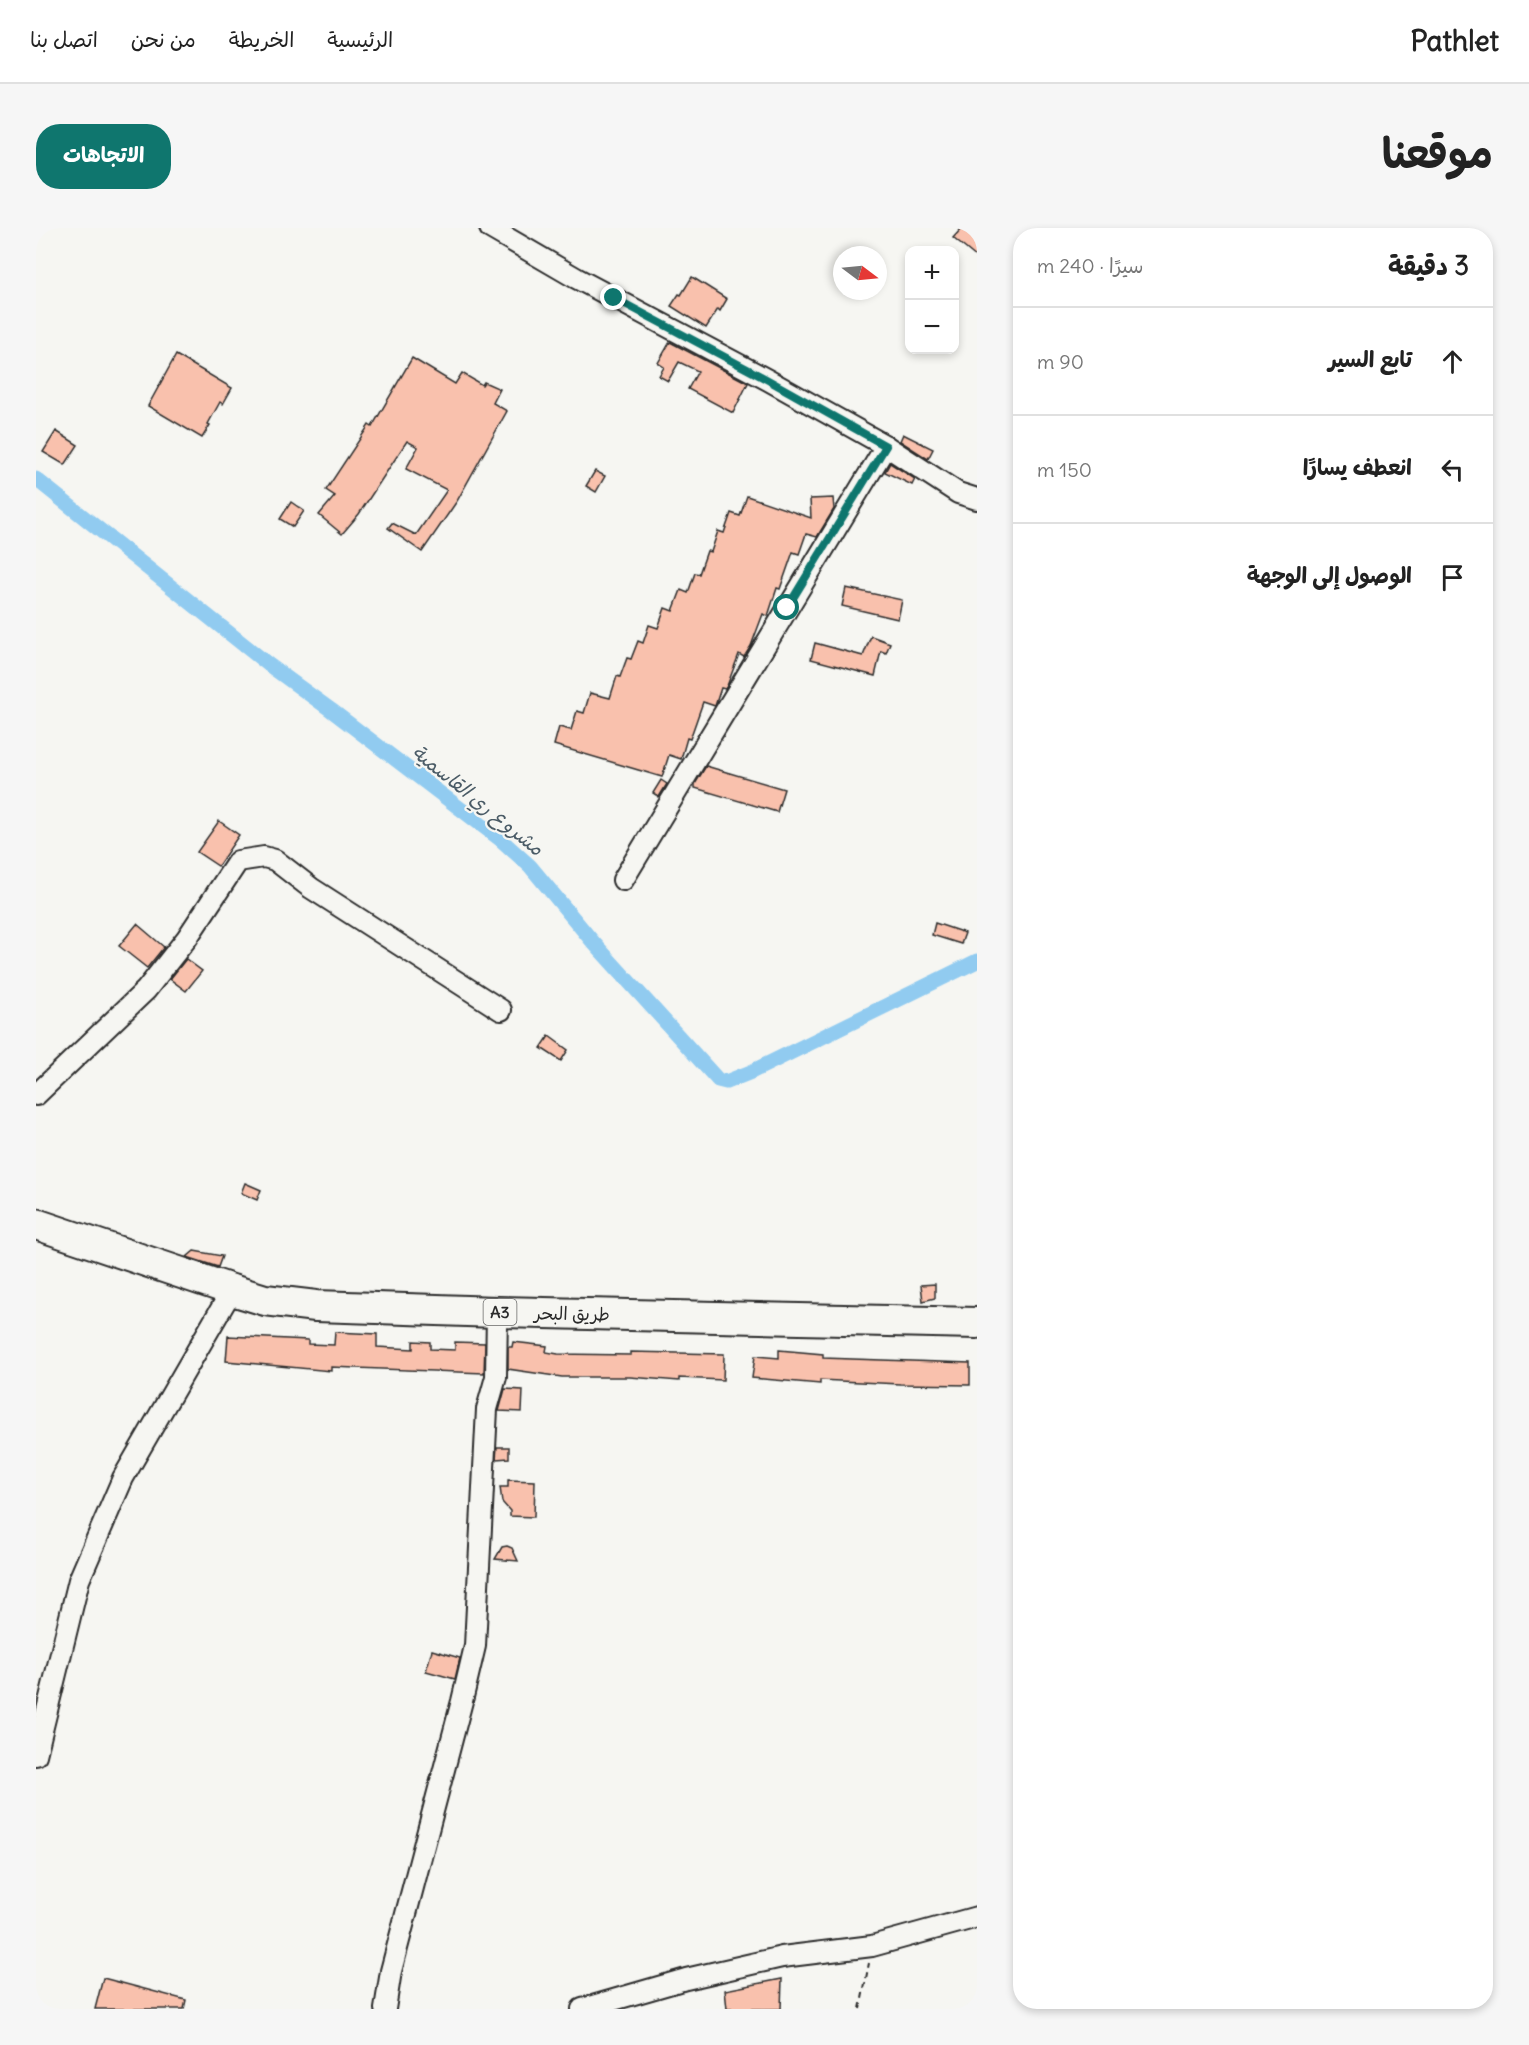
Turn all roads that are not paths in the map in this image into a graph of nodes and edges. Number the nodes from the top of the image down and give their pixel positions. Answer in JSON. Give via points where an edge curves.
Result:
{"nodes":[{"id":1,"x":490,"y":228,"type":"edge"},
{"id":2,"x":886,"y":446,"type":"junction"},
{"id":3,"x":977,"y":499,"type":"edge"},
{"id":4,"x":624,"y":880,"type":"dead end"},
{"id":5,"x":501,"y":1010,"type":"dead end"},
{"id":6,"x":36,"y":1095,"type":"edge"},
{"id":7,"x":36,"y":1224,"type":"edge"},
{"id":8,"x":232,"y":1290,"type":"junction"},
{"id":9,"x":497,"y":1312,"type":"junction"},
{"id":10,"x":977,"y":1323,"type":"edge"},
{"id":11,"x":36,"y":1755,"type":"edge"},
{"id":12,"x":977,"y":1917,"type":"edge"},
{"id":13,"x":385,"y":2009,"type":"edge"},
{"id":14,"x":582,"y":2009,"type":"edge"}],
"edges":[{"from":1,"to":2,"type":"street"},
{"from":2,"to":3,"type":"street","via":[[958,493]]},
{"from":2,"to":4,"type":"street"},
{"from":5,"to":6,"type":"street","via":[[311,888],[275,860],[264,857],[238,861],[187,938],[146,990]]},
{"from":7,"to":8,"type":"highway","name":"طريق البحر","number":"A3"},
{"from":8,"to":9,"type":"highway","name":"طريق البحر","number":"A3","via":[[265,1300],[316,1306]]},
{"from":8,"to":11,"type":"street","via":[[123,1478],[79,1580]]},
{"from":9,"to":10,"type":"highway","name":"طريق البحر","number":"A3"},
{"from":9,"to":13,"type":"street","via":[[496,1377],[487,1409],[475,1646],[393,1960]]},
{"from":12,"to":14,"type":"street","via":[[872,1946],[771,1960],[686,1979]]}]}
